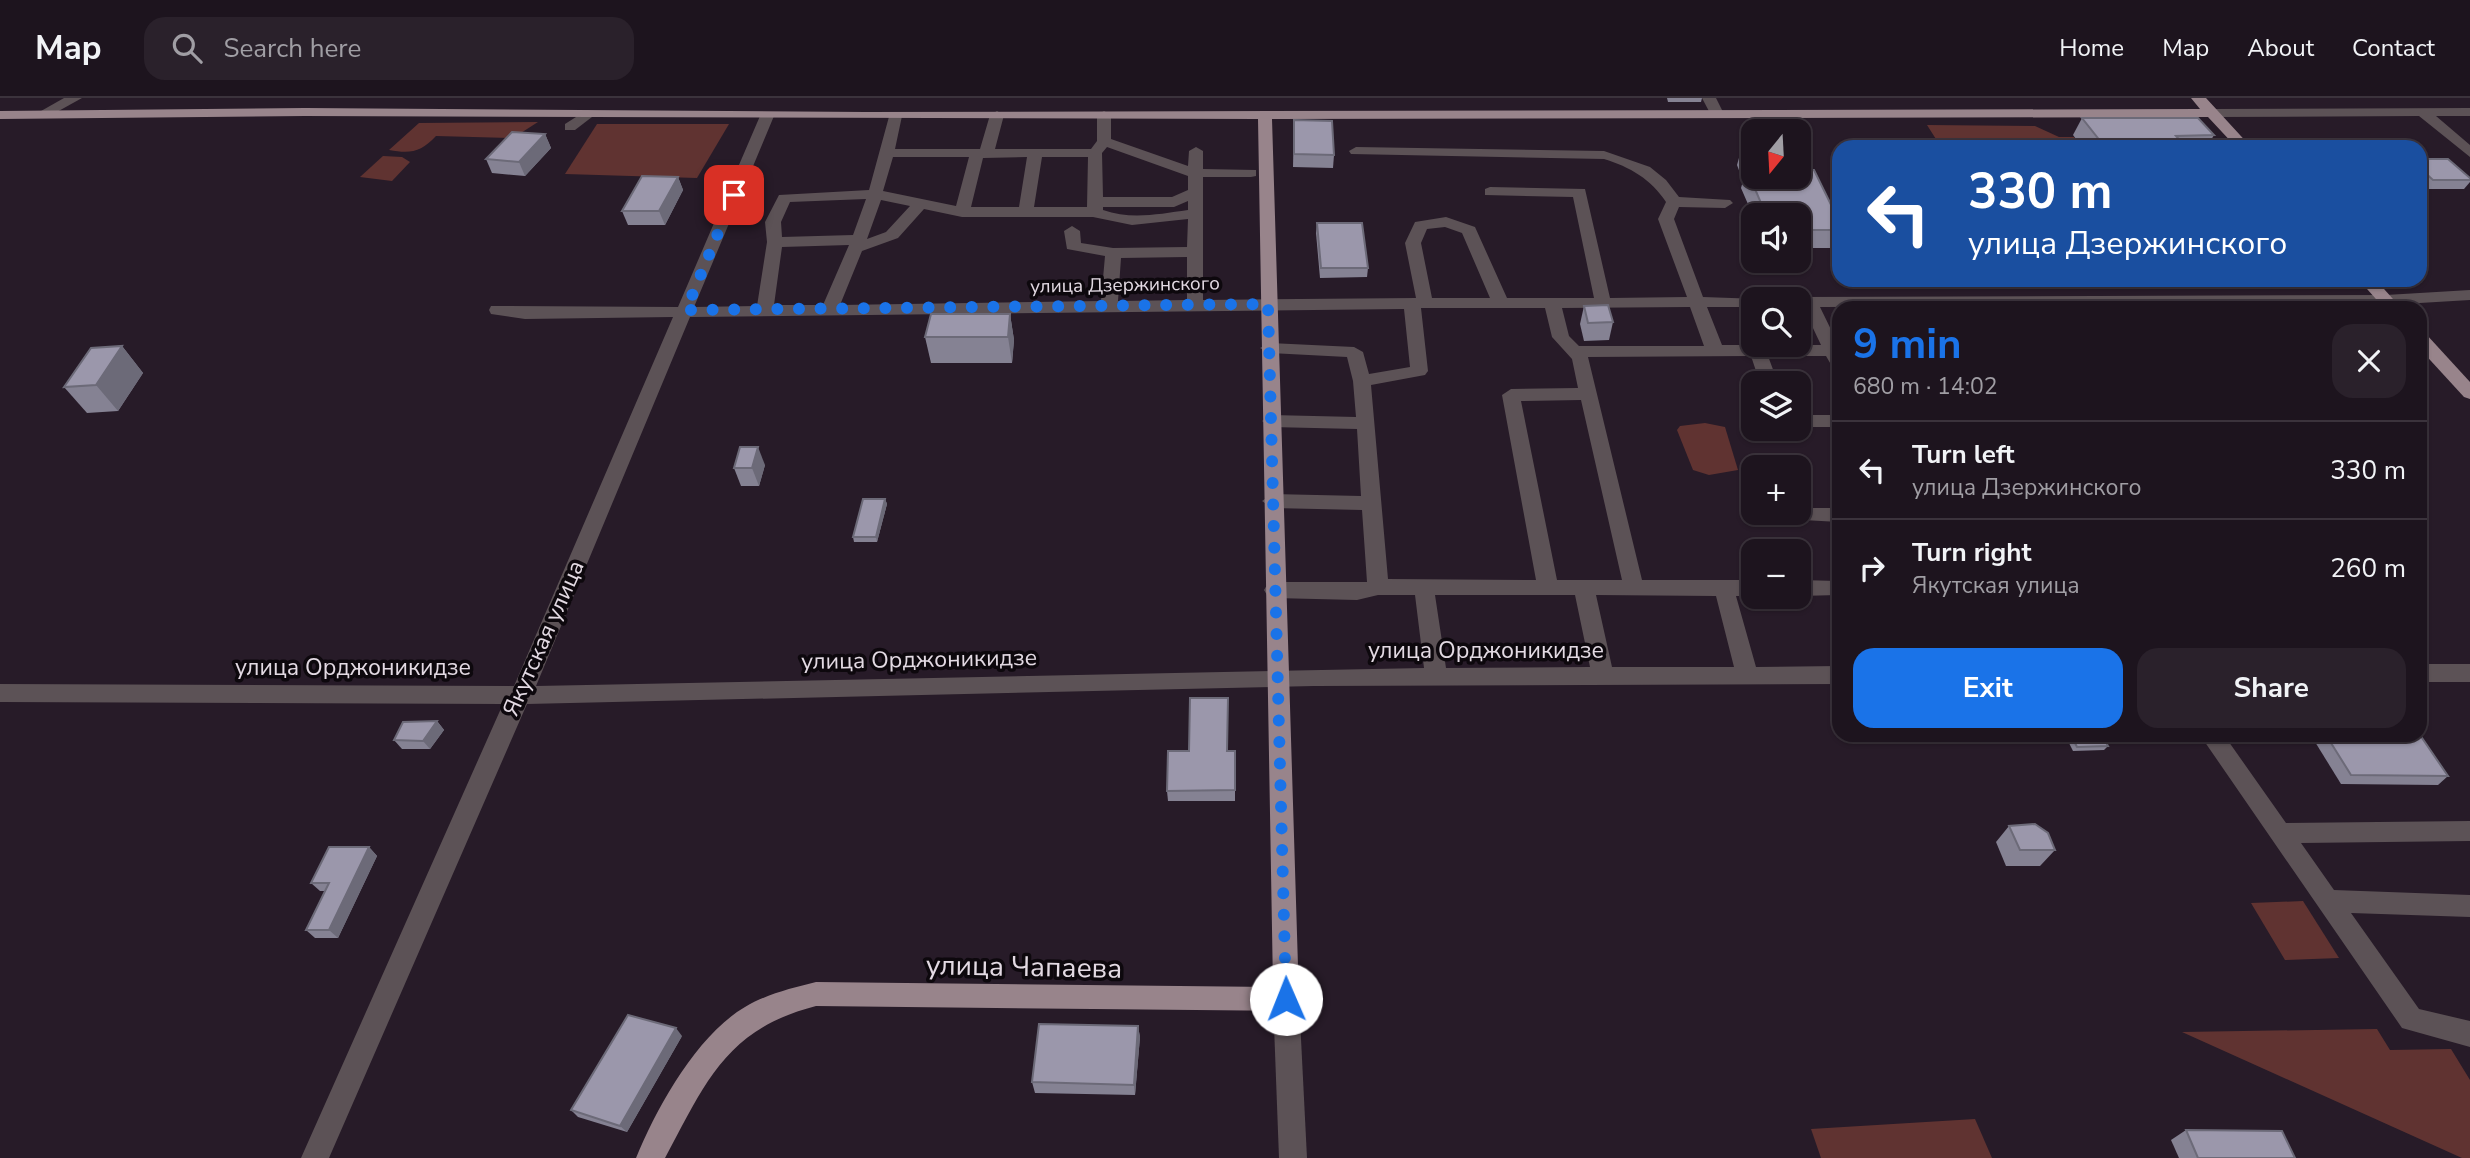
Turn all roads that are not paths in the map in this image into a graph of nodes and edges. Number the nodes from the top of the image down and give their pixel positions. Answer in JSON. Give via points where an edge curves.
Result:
{"nodes":[{"id":1,"x":75,"y":98,"type":"edge"},
{"id":2,"x":1330,"y":98,"type":"edge"},
{"id":3,"x":1709,"y":98,"type":"edge"},
{"id":4,"x":2198,"y":98,"type":"edge"},
{"id":5,"x":2470,"y":112,"type":"edge"},
{"id":6,"x":2213,"y":113,"type":"junction"},
{"id":7,"x":2424,"y":113,"type":"junction"},
{"id":8,"x":587,"y":114,"type":"junction"},
{"id":9,"x":1265,"y":114,"type":"junction"},
{"id":10,"x":1328,"y":114,"type":"junction"},
{"id":11,"x":1717,"y":114,"type":"junction"},
{"id":12,"x":0,"y":115,"type":"edge"},
{"id":13,"x":41,"y":115,"type":"junction"},
{"id":14,"x":997,"y":115,"type":"junction"},
{"id":15,"x":1104,"y":115,"type":"junction"},
{"id":16,"x":767,"y":116,"type":"junction"},
{"id":17,"x":895,"y":116,"type":"junction"},
{"id":18,"x":570,"y":127,"type":"dead end"},
{"id":19,"x":2238,"y":140,"type":"edge"},
{"id":20,"x":1099,"y":147,"type":"junction"},
{"id":21,"x":1196,"y":151,"type":"dead end"},
{"id":22,"x":1356,"y":151,"type":"dead end"},
{"id":23,"x":888,"y":153,"type":"junction"},
{"id":24,"x":2470,"y":153,"type":"edge"},
{"id":25,"x":981,"y":154,"type":"junction"},
{"id":26,"x":1035,"y":154,"type":"junction"},
{"id":27,"x":1195,"y":173,"type":"junction"},
{"id":28,"x":1251,"y":173,"type":"dead end"},
{"id":29,"x":1490,"y":192,"type":"dead end"},
{"id":30,"x":1195,"y":193,"type":"junction"},
{"id":31,"x":874,"y":194,"type":"junction"},
{"id":32,"x":922,"y":202,"type":"junction"},
{"id":33,"x":1674,"y":202,"type":"junction"},
{"id":34,"x":1725,"y":203,"type":"dead end"},
{"id":35,"x":1095,"y":207,"type":"junction"},
{"id":36,"x":1026,"y":209,"type":"junction"},
{"id":37,"x":962,"y":212,"type":"junction"},
{"id":38,"x":1194,"y":214,"type":"junction"},
{"id":39,"x":1072,"y":231,"type":"dead end"},
{"id":40,"x":775,"y":242,"type":"junction"},
{"id":41,"x":858,"y":244,"type":"junction"},
{"id":42,"x":1196,"y":252,"type":"junction"},
{"id":43,"x":1113,"y":253,"type":"junction"},
{"id":44,"x":2373,"y":287,"type":"edge"},
{"id":45,"x":2470,"y":295,"type":"edge"},
{"id":46,"x":2386,"y":301,"type":"edge"},
{"id":47,"x":2416,"y":301,"type":"edge"},
{"id":48,"x":1695,"y":302,"type":"junction"},
{"id":49,"x":1741,"y":302,"type":"edge"},
{"id":50,"x":1419,"y":303,"type":"junction"},
{"id":51,"x":1501,"y":303,"type":"junction"},
{"id":52,"x":1552,"y":303,"type":"junction"},
{"id":53,"x":1603,"y":303,"type":"junction"},
{"id":54,"x":1811,"y":303,"type":"edge"},
{"id":55,"x":1195,"y":304,"type":"junction"},
{"id":56,"x":1268,"y":304,"type":"junction"},
{"id":57,"x":1109,"y":305,"type":"junction"},
{"id":58,"x":1832,"y":307,"type":"edge"},
{"id":59,"x":765,"y":309,"type":"junction"},
{"id":60,"x":830,"y":309,"type":"junction"},
{"id":61,"x":497,"y":310,"type":"dead end"},
{"id":62,"x":686,"y":310,"type":"junction"},
{"id":63,"x":1811,"y":314,"type":"edge"},
{"id":64,"x":2427,"y":346,"type":"edge"},
{"id":65,"x":1269,"y":348,"type":"junction"},
{"id":66,"x":1741,"y":350,"type":"edge"},
{"id":67,"x":1832,"y":350,"type":"edge"},
{"id":68,"x":1715,"y":351,"type":"junction"},
{"id":69,"x":1575,"y":352,"type":"junction"},
{"id":70,"x":1811,"y":355,"type":"edge"},
{"id":71,"x":1832,"y":357,"type":"edge"},
{"id":72,"x":1362,"y":381,"type":"junction"},
{"id":73,"x":2470,"y":393,"type":"edge"},
{"id":74,"x":1587,"y":394,"type":"junction"},
{"id":75,"x":1271,"y":421,"type":"junction"},
{"id":76,"x":1811,"y":421,"type":"edge"},
{"id":77,"x":1832,"y":421,"type":"edge"},
{"id":78,"x":1364,"y":423,"type":"junction"},
{"id":79,"x":1272,"y":501,"type":"junction"},
{"id":80,"x":1370,"y":503,"type":"junction"},
{"id":81,"x":1832,"y":514,"type":"edge"},
{"id":82,"x":1811,"y":515,"type":"edge"},
{"id":83,"x":1378,"y":587,"type":"junction"},
{"id":84,"x":1423,"y":587,"type":"junction"},
{"id":85,"x":1548,"y":587,"type":"junction"},
{"id":86,"x":1584,"y":587,"type":"junction"},
{"id":87,"x":1634,"y":588,"type":"junction"},
{"id":88,"x":1724,"y":588,"type":"junction"},
{"id":89,"x":1741,"y":588,"type":"edge"},
{"id":90,"x":1811,"y":588,"type":"edge"},
{"id":91,"x":1832,"y":588,"type":"edge"},
{"id":92,"x":1274,"y":590,"type":"junction"},
{"id":93,"x":2427,"y":673,"type":"edge"},
{"id":94,"x":2470,"y":673,"type":"edge"},
{"id":95,"x":1747,"y":675,"type":"junction"},
{"id":96,"x":1832,"y":675,"type":"edge"},
{"id":97,"x":1436,"y":676,"type":"junction"},
{"id":98,"x":1604,"y":676,"type":"junction"},
{"id":99,"x":1276,"y":677,"type":"junction"},
{"id":100,"x":0,"y":693,"type":"edge"},
{"id":101,"x":522,"y":695,"type":"junction"},
{"id":102,"x":2216,"y":742,"type":"edge"},
{"id":103,"x":2470,"y":831,"type":"edge"},
{"id":104,"x":2280,"y":833,"type":"junction"},
{"id":105,"x":2328,"y":901,"type":"junction"},
{"id":106,"x":2470,"y":906,"type":"edge"},
{"id":107,"x":1286,"y":999,"type":"junction"},
{"id":108,"x":2470,"y":1034,"type":"edge"},
{"id":109,"x":316,"y":1158,"type":"edge"},
{"id":110,"x":650,"y":1158,"type":"edge"},
{"id":111,"x":1293,"y":1158,"type":"edge"}],
"edges":[{"from":1,"to":13,"type":"street"},
{"from":2,"to":10,"type":"main road"},
{"from":3,"to":11,"type":"street"},
{"from":4,"to":6,"type":"main road"},
{"from":5,"to":7,"type":"street"},
{"from":6,"to":7,"type":"street"},
{"from":6,"to":11,"type":"main road"},
{"from":6,"to":19,"type":"main road"},
{"from":7,"to":24,"type":"street"},
{"from":8,"to":13,"type":"main road"},
{"from":8,"to":16,"type":"main road"},
{"from":8,"to":18,"type":"street"},
{"from":9,"to":10,"type":"main road"},
{"from":9,"to":15,"type":"main road"},
{"from":9,"to":56,"type":"main road"},
{"from":10,"to":11,"type":"main road"},
{"from":12,"to":13,"type":"main road"},
{"from":14,"to":15,"type":"main road"},
{"from":14,"to":17,"type":"main road"},
{"from":14,"to":25,"type":"street"},
{"from":15,"to":20,"type":"street"},
{"from":16,"to":17,"type":"main road"},
{"from":16,"to":62,"type":"street","name":"Якутская улица"},
{"from":17,"to":23,"type":"street"},
{"from":20,"to":26,"type":"street"},
{"from":20,"to":27,"type":"street"},
{"from":20,"to":35,"type":"street"},
{"from":21,"to":27,"type":"street"},
{"from":22,"to":33,"type":"street","via":[[1604,155],[1647,170],[1664,184]]},
{"from":23,"to":25,"type":"street"},
{"from":23,"to":31,"type":"street"},
{"from":25,"to":26,"type":"street"},
{"from":25,"to":37,"type":"street"},
{"from":26,"to":36,"type":"street"},
{"from":27,"to":28,"type":"street"},
{"from":27,"to":30,"type":"street"},
{"from":29,"to":53,"type":"street","via":[[1580,192]]},
{"from":30,"to":35,"type":"street","via":[[1174,202]]},
{"from":30,"to":38,"type":"street"},
{"from":31,"to":32,"type":"street"},
{"from":31,"to":40,"type":"street","via":[[784,198],[773,222]]},
{"from":31,"to":41,"type":"street"},
{"from":32,"to":37,"type":"street"},
{"from":32,"to":41,"type":"street","via":[[892,235]]},
{"from":33,"to":34,"type":"street"},
{"from":33,"to":48,"type":"street","via":[[1666,219]]},
{"from":35,"to":36,"type":"street"},
{"from":35,"to":38,"type":"street","via":[[1114,220],[1139,222]]},
{"from":36,"to":37,"type":"street"},
{"from":38,"to":42,"type":"street"},
{"from":39,"to":43,"type":"street","via":[[1073,246]]},
{"from":40,"to":41,"type":"street"},
{"from":40,"to":59,"type":"street"},
{"from":41,"to":60,"type":"street"},
{"from":42,"to":43,"type":"street"},
{"from":42,"to":55,"type":"street"},
{"from":43,"to":57,"type":"street"},
{"from":44,"to":46,"type":"main road"},
{"from":45,"to":47,"type":"street"},
{"from":48,"to":49,"type":"street","name":"улица Дзержинского"},
{"from":48,"to":53,"type":"street","name":"улица Дзержинского"},
{"from":48,"to":68,"type":"street"},
{"from":50,"to":51,"type":"street","name":"улица Дзержинского"},
{"from":50,"to":51,"type":"street","via":[[1413,243],[1421,225],[1446,222],[1469,230]]},
{"from":50,"to":56,"type":"street","name":"улица Дзержинского"},
{"from":50,"to":72,"type":"street","via":[[1419,371]]},
{"from":51,"to":52,"type":"street","name":"улица Дзержинского"},
{"from":52,"to":53,"type":"street","name":"улица Дзержинского"},
{"from":52,"to":69,"type":"street","via":[[1560,337]]},
{"from":54,"to":58,"type":"street"},
{"from":55,"to":56,"type":"street","name":"улица Дзержинского"},
{"from":55,"to":57,"type":"street","name":"улица Дзержинского"},
{"from":56,"to":65,"type":"main road"},
{"from":57,"to":60,"type":"street","name":"улица Дзержинского"},
{"from":59,"to":60,"type":"street","name":"улица Дзержинского"},
{"from":59,"to":62,"type":"street","name":"улица Дзержинского"},
{"from":61,"to":62,"type":"street","name":"улица Дзержинского"},
{"from":62,"to":101,"type":"street","name":"Якутская улица"},
{"from":63,"to":67,"type":"street"},
{"from":64,"to":73,"type":"main road"},
{"from":65,"to":72,"type":"street","via":[[1354,352]]},
{"from":65,"to":75,"type":"main road"},
{"from":66,"to":68,"type":"street"},
{"from":68,"to":69,"type":"street"},
{"from":69,"to":74,"type":"street"},
{"from":70,"to":71,"type":"street"},
{"from":72,"to":78,"type":"street"},
{"from":74,"to":85,"type":"street","via":[[1511,395]]},
{"from":74,"to":87,"type":"street"},
{"from":75,"to":78,"type":"street"},
{"from":75,"to":79,"type":"main road"},
{"from":76,"to":77,"type":"street"},
{"from":78,"to":80,"type":"street"},
{"from":79,"to":80,"type":"street"},
{"from":79,"to":92,"type":"main road"},
{"from":80,"to":83,"type":"street"},
{"from":81,"to":82,"type":"street"},
{"from":83,"to":84,"type":"street"},
{"from":83,"to":92,"type":"street","via":[[1357,592]]},
{"from":84,"to":85,"type":"street"},
{"from":84,"to":97,"type":"street"},
{"from":85,"to":86,"type":"street"},
{"from":86,"to":87,"type":"street"},
{"from":86,"to":98,"type":"street"},
{"from":87,"to":88,"type":"street"},
{"from":88,"to":89,"type":"street"},
{"from":88,"to":95,"type":"street"},
{"from":90,"to":91,"type":"street"},
{"from":92,"to":99,"type":"main road"},
{"from":93,"to":94,"type":"street"},
{"from":95,"to":96,"type":"street","name":"улица Орджоникидзе"},
{"from":95,"to":98,"type":"street","name":"улица Орджоникидзе"},
{"from":97,"to":98,"type":"street","name":"улица Орджоникидзе"},
{"from":97,"to":99,"type":"street","name":"улица Орджоникидзе"},
{"from":99,"to":101,"type":"street","name":"улица Орджоникидзе"},
{"from":99,"to":107,"type":"main road"},
{"from":100,"to":101,"type":"street","name":"улица Орджоникидзе"},
{"from":101,"to":109,"type":"street","name":"Якутская улица","via":[[512,708]]},
{"from":102,"to":104,"type":"street"},
{"from":103,"to":104,"type":"street"},
{"from":104,"to":105,"type":"street"},
{"from":105,"to":106,"type":"street"},
{"from":105,"to":108,"type":"street","via":[[2411,1019]]},
{"from":107,"to":110,"type":"main road","name":"улица Чапаева","via":[[816,994],[786,999],[740,1023],[717,1045]]},
{"from":107,"to":111,"type":"street"}]}
